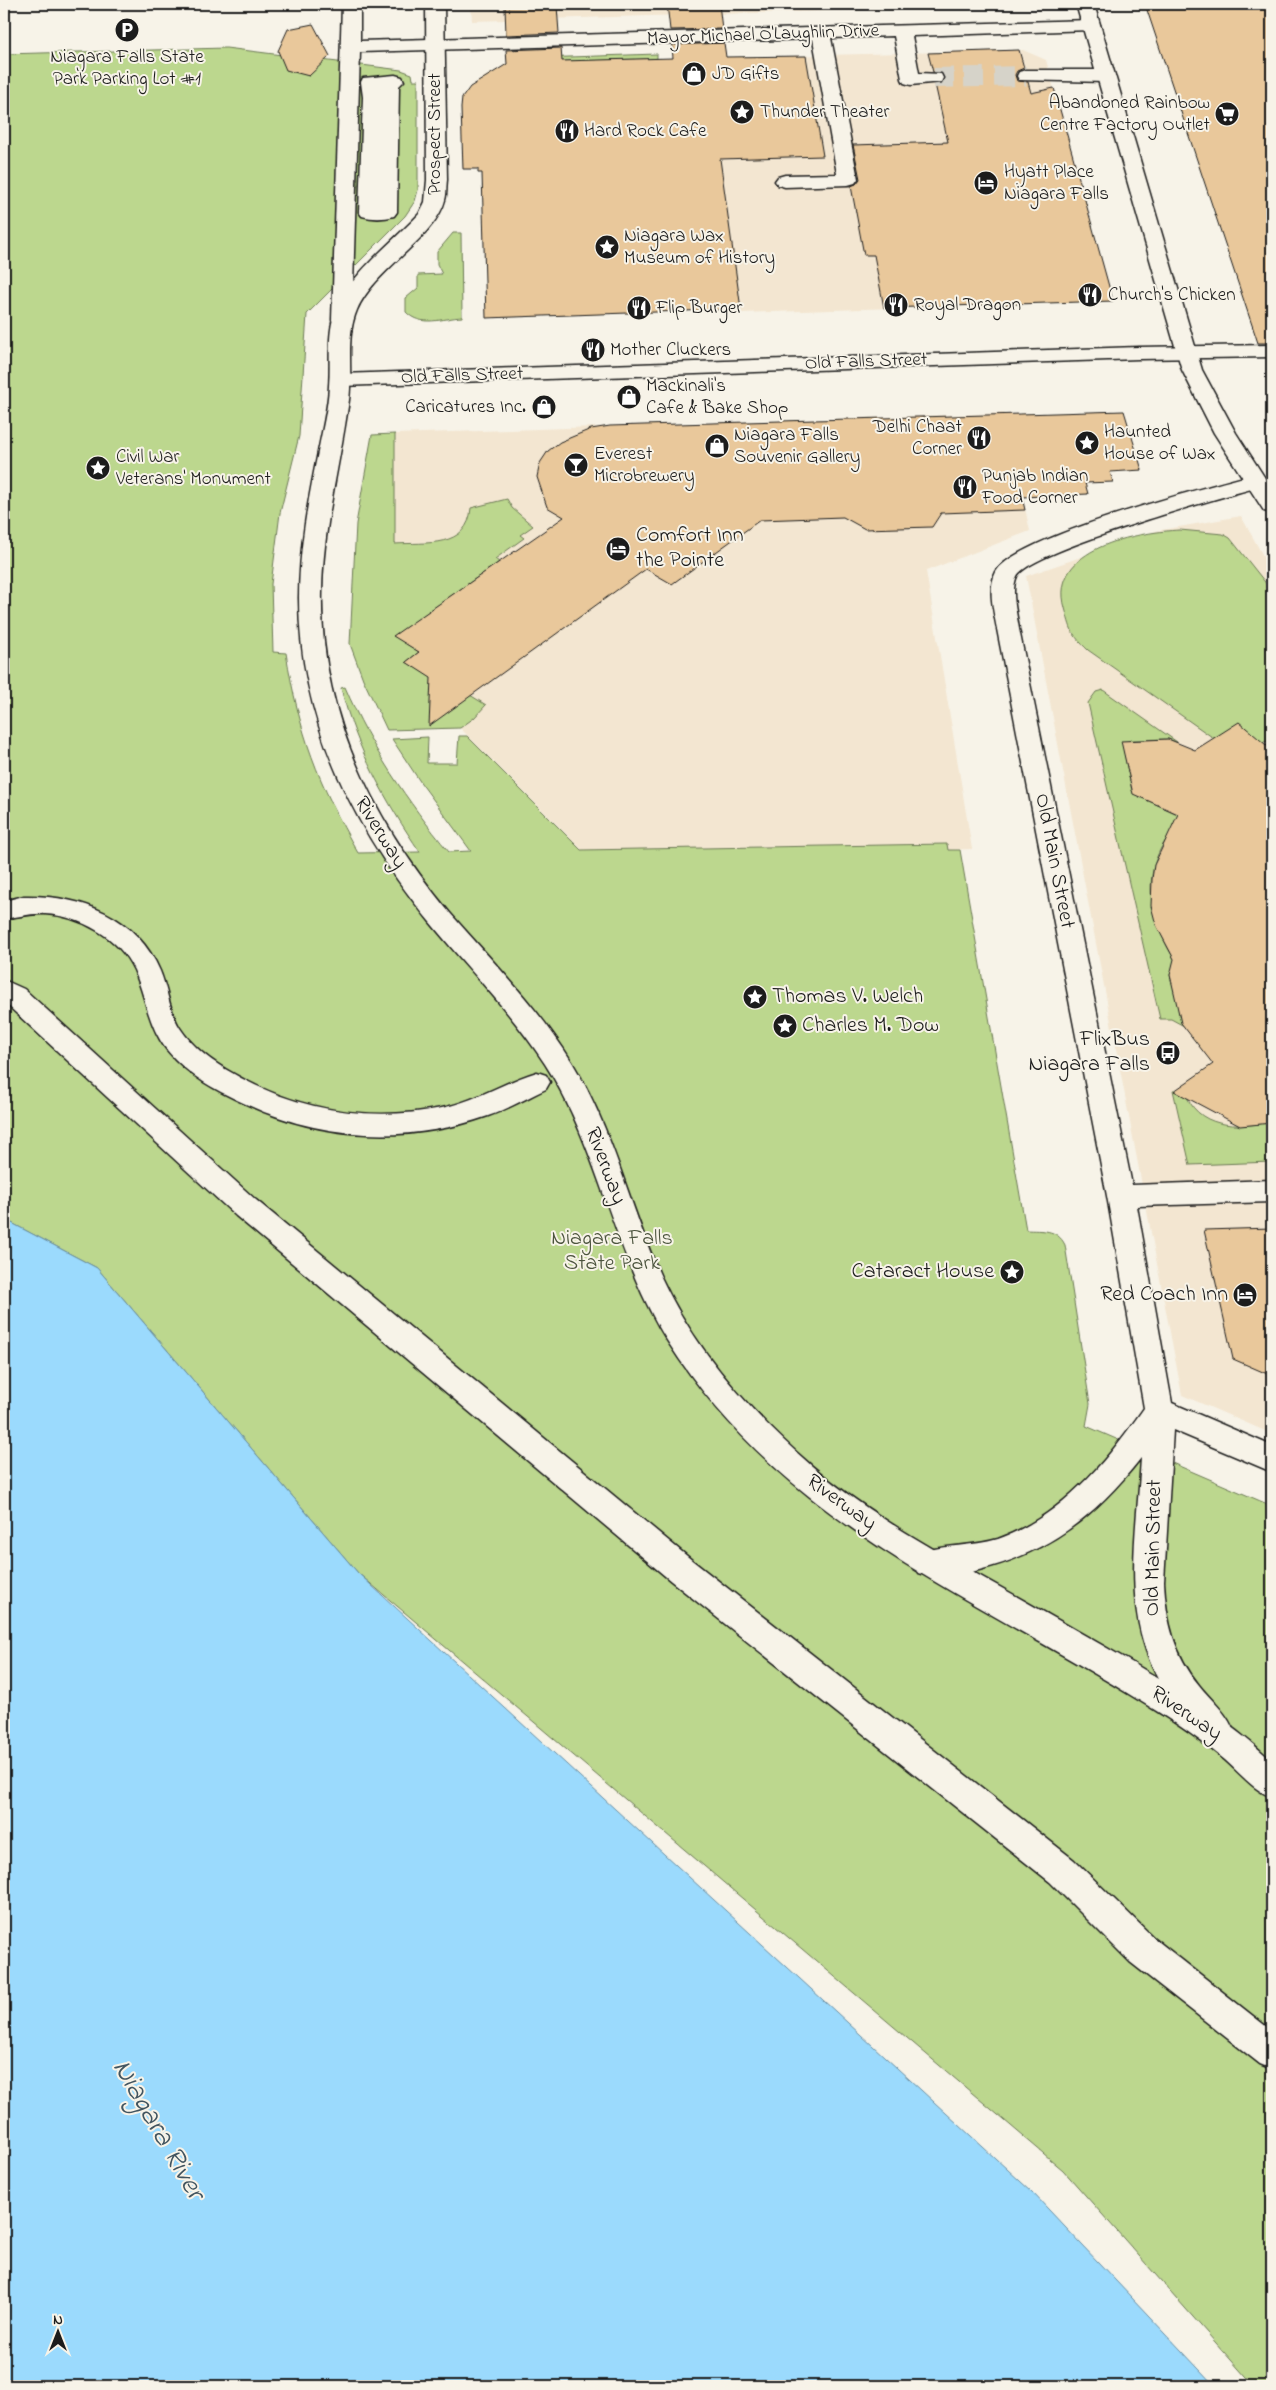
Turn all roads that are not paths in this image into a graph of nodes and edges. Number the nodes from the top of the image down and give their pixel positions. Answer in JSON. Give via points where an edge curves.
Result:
{"nodes":[{"id":1,"x":350,"y":4,"type":"edge"},
{"id":2,"x":435,"y":4,"type":"edge"},
{"id":3,"x":1085,"y":4,"type":"edge"},
{"id":4,"x":1091,"y":25,"type":"junction"},
{"id":5,"x":902,"y":31,"type":"junction"},
{"id":6,"x":821,"y":34,"type":"junction"},
{"id":7,"x":435,"y":44,"type":"junction"},
{"id":8,"x":351,"y":47,"type":"junction"},
{"id":9,"x":1026,"y":76,"type":"tunnel mouth"},
{"id":10,"x":1106,"y":76,"type":"junction"},
{"id":11,"x":934,"y":78,"type":"tunnel mouth"},
{"id":12,"x":370,"y":82,"type":"joint"},
{"id":13,"x":785,"y":181,"type":"dead end"},
{"id":14,"x":342,"y":320,"type":"junction"},
{"id":15,"x":1272,"y":351,"type":"edge"},
{"id":16,"x":1187,"y":354,"type":"junction"},
{"id":17,"x":341,"y":380,"type":"junction"},
{"id":18,"x":1255,"y":481,"type":"junction"},
{"id":19,"x":1272,"y":506,"type":"edge"},
{"id":20,"x":4,"y":910,"type":"edge"},
{"id":21,"x":4,"y":990,"type":"edge"},
{"id":22,"x":537,"y":1082,"type":"dead end"},
{"id":23,"x":1272,"y":1191,"type":"edge"},
{"id":24,"x":1121,"y":1196,"type":"junction"},
{"id":25,"x":1159,"y":1411,"type":"junction"},
{"id":26,"x":1272,"y":1458,"type":"edge"},
{"id":27,"x":930,"y":1563,"type":"junction"},
{"id":28,"x":1236,"y":1748,"type":"junction"},
{"id":29,"x":1272,"y":1782,"type":"edge"},
{"id":30,"x":1272,"y":2052,"type":"edge"}],
"edges":[{"from":1,"to":8,"type":"street"},
{"from":2,"to":7,"type":"street","name":"Prospect Street"},
{"from":3,"to":4,"type":"street"},
{"from":4,"to":5,"type":"street","name":"Mayor Michael O'Laughlin Drive"},
{"from":4,"to":10,"type":"street"},
{"from":5,"to":6,"type":"street","name":"Mayor Michael O'Laughlin Drive"},
{"from":5,"to":11,"type":"street","via":[[911,79]]},
{"from":6,"to":7,"type":"street","name":"Mayor Michael O'Laughlin Drive"},
{"from":6,"to":13,"type":"street","via":[[848,179]]},
{"from":7,"to":8,"type":"street","name":"Mayor Michael O'Laughlin Drive"},
{"from":7,"to":14,"type":"street","name":"Prospect Street","via":[[435,202],[428,216],[356,294]]},
{"from":8,"to":14,"type":"street"},
{"from":9,"to":10,"type":"street"},
{"from":10,"to":16,"type":"street"},
{"from":12,"to":12,"type":"street","via":[[369,212],[387,212],[390,84],[394,81]]},
{"from":14,"to":17,"type":"street","name":"Prospect Street"},
{"from":15,"to":16,"type":"street","name":"Old Falls Street"},
{"from":16,"to":17,"type":"street","name":"Old Falls Street","via":[[1129,353]]},
{"from":16,"to":18,"type":"street","via":[[1206,400]]},
{"from":17,"to":27,"type":"street","name":"Riverway","via":[[338,412],[316,521],[310,621],[321,706],[354,792],[376,833],[406,877],[516,1006],[564,1072],[604,1157],[648,1278],[698,1364],[744,1420],[803,1476],[860,1519]]},
{"from":18,"to":19,"type":"street"},
{"from":18,"to":24,"type":"street","name":"Old Main Street","via":[[1105,525],[1028,558],[1007,573],[1004,582],[1008,629]]},
{"from":20,"to":22,"type":"street","via":[[37,906],[66,908],[98,918],[126,938],[147,970],[166,1029],[184,1052],[219,1079],[271,1105],[314,1119],[364,1125],[426,1121],[473,1111]]},
{"from":21,"to":30,"type":"street","via":[[48,1025],[246,1208],[682,1571],[1062,1870],[1142,1950]]},
{"from":23,"to":24,"type":"street"},
{"from":24,"to":25,"type":"street","name":"Old Main Street"},
{"from":25,"to":26,"type":"street"},
{"from":25,"to":27,"type":"street","name":"Old Main Street","via":[[1130,1453],[1059,1523],[1023,1544],[981,1559]]},
{"from":25,"to":28,"type":"street","name":"Old Main Street","via":[[1149,1590],[1152,1626],[1157,1646],[1179,1683]]},
{"from":27,"to":28,"type":"street","name":"Riverway","via":[[1156,1693]]},
{"from":28,"to":29,"type":"street","name":"Riverway"}]}
